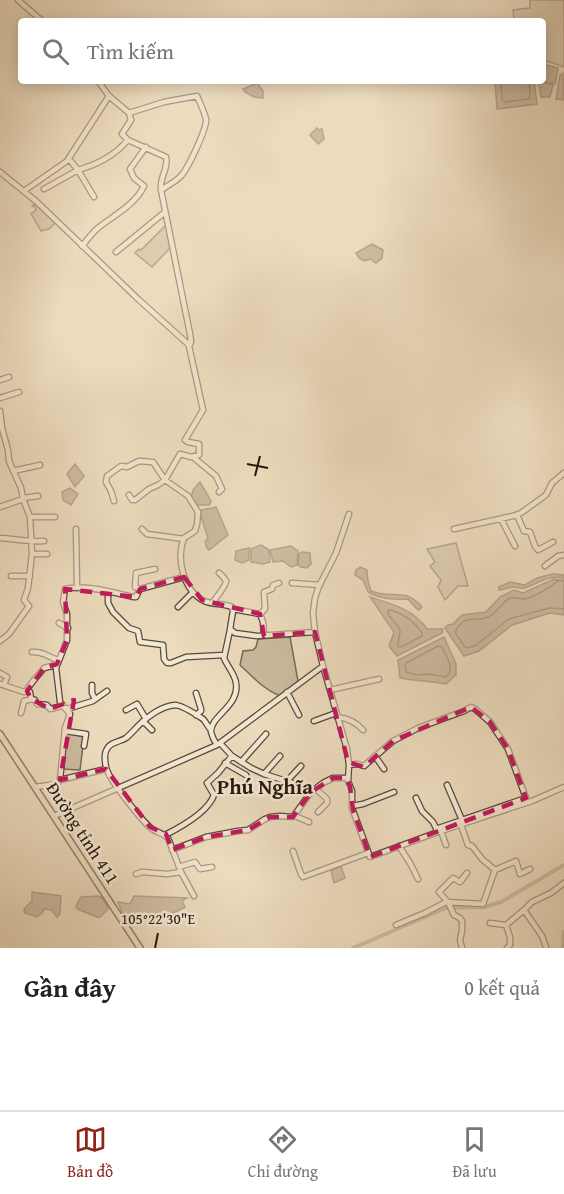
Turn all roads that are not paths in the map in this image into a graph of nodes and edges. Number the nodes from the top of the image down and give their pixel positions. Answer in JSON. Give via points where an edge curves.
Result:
{"nodes":[{"id":1,"x":18,"y":0,"type":"edge"},
{"id":2,"x":39,"y":18,"type":"edge"},
{"id":3,"x":100,"y":84,"type":"edge"},
{"id":4,"x":110,"y":96,"type":"junction"},
{"id":5,"x":129,"y":112,"type":"junction"},
{"id":6,"x":128,"y":140,"type":"junction"},
{"id":7,"x":146,"y":147,"type":"junction"},
{"id":8,"x":69,"y":159,"type":"junction"},
{"id":9,"x":78,"y":170,"type":"junction"},
{"id":10,"x":0,"y":172,"type":"edge"},
{"id":11,"x":44,"y":189,"type":"dead end"},
{"id":12,"x":160,"y":190,"type":"junction"},
{"id":13,"x":24,"y":191,"type":"junction"},
{"id":14,"x":94,"y":197,"type":"dead end"},
{"id":15,"x":165,"y":212,"type":"junction"},
{"id":16,"x":82,"y":246,"type":"junction"},
{"id":17,"x":116,"y":252,"type":"dead end"},
{"id":18,"x":189,"y":346,"type":"junction"},
{"id":19,"x":9,"y":377,"type":"dead end"},
{"id":20,"x":0,"y":380,"type":"edge"},
{"id":21,"x":19,"y":392,"type":"dead end"},
{"id":22,"x":0,"y":398,"type":"edge"},
{"id":23,"x":0,"y":412,"type":"edge"},
{"id":24,"x":193,"y":457,"type":"junction"},
{"id":25,"x":9,"y":461,"type":"junction"},
{"id":26,"x":0,"y":463,"type":"edge"},
{"id":27,"x":40,"y":465,"type":"dead end"},
{"id":28,"x":13,"y":471,"type":"junction"},
{"id":29,"x":564,"y":473,"type":"edge"},
{"id":30,"x":165,"y":480,"type":"junction"},
{"id":31,"x":219,"y":492,"type":"dead end"},
{"id":32,"x":129,"y":495,"type":"dead end"},
{"id":33,"x":38,"y":496,"type":"dead end"},
{"id":34,"x":23,"y":498,"type":"junction"},
{"id":35,"x":114,"y":501,"type":"dead end"},
{"id":36,"x":0,"y":507,"type":"edge"},
{"id":37,"x":349,"y":514,"type":"dead end"},
{"id":38,"x":517,"y":515,"type":"junction"},
{"id":39,"x":30,"y":517,"type":"junction"},
{"id":40,"x":55,"y":517,"type":"dead end"},
{"id":41,"x":501,"y":519,"type":"junction"},
{"id":42,"x":76,"y":529,"type":"dead end"},
{"id":43,"x":142,"y":529,"type":"dead end"},
{"id":44,"x":454,"y":529,"type":"dead end"},
{"id":45,"x":0,"y":538,"type":"edge"},
{"id":46,"x":183,"y":539,"type":"junction"},
{"id":47,"x":44,"y":541,"type":"dead end"},
{"id":48,"x":31,"y":542,"type":"junction"},
{"id":49,"x":553,"y":542,"type":"dead end"},
{"id":50,"x":515,"y":546,"type":"dead end"},
{"id":51,"x":32,"y":554,"type":"junction"},
{"id":52,"x":47,"y":554,"type":"dead end"},
{"id":53,"x":564,"y":555,"type":"edge"},
{"id":54,"x":544,"y":566,"type":"dead end"},
{"id":55,"x":155,"y":569,"type":"dead end"},
{"id":56,"x":219,"y":573,"type":"dead end"},
{"id":57,"x":11,"y":576,"type":"dead end"},
{"id":58,"x":30,"y":576,"type":"junction"},
{"id":59,"x":184,"y":577,"type":"junction"},
{"id":60,"x":292,"y":583,"type":"dead end"},
{"id":61,"x":279,"y":584,"type":"dead end"},
{"id":62,"x":320,"y":585,"type":"junction"},
{"id":63,"x":77,"y":588,"type":"junction"},
{"id":64,"x":140,"y":589,"type":"junction"},
{"id":65,"x":108,"y":592,"type":"junction"},
{"id":66,"x":193,"y":592,"type":"junction"},
{"id":67,"x":212,"y":603,"type":"junction"},
{"id":68,"x":178,"y":607,"type":"dead end"},
{"id":69,"x":233,"y":609,"type":"junction"},
{"id":70,"x":260,"y":614,"type":"junction"},
{"id":71,"x":60,"y":623,"type":"dead end"},
{"id":72,"x":68,"y":628,"type":"junction"},
{"id":73,"x":230,"y":629,"type":"junction"},
{"id":74,"x":315,"y":632,"type":"junction"},
{"id":75,"x":264,"y":635,"type":"junction"},
{"id":76,"x":0,"y":641,"type":"edge"},
{"id":77,"x":32,"y":652,"type":"dead end"},
{"id":78,"x":224,"y":656,"type":"junction"},
{"id":79,"x":57,"y":663,"type":"junction"},
{"id":80,"x":324,"y":666,"type":"junction"},
{"id":81,"x":0,"y":673,"type":"edge"},
{"id":82,"x":379,"y":678,"type":"dead end"},
{"id":83,"x":2,"y":685,"type":"edge"},
{"id":84,"x":92,"y":685,"type":"dead end"},
{"id":85,"x":330,"y":690,"type":"junction"},
{"id":86,"x":27,"y":691,"type":"junction"},
{"id":87,"x":107,"y":691,"type":"dead end"},
{"id":88,"x":287,"y":692,"type":"junction"},
{"id":89,"x":196,"y":693,"type":"dead end"},
{"id":90,"x":32,"y":699,"type":"junction"},
{"id":91,"x":95,"y":699,"type":"junction"},
{"id":92,"x":64,"y":707,"type":"junction"},
{"id":93,"x":126,"y":710,"type":"dead end"},
{"id":94,"x":21,"y":713,"type":"dead end"},
{"id":95,"x":196,"y":715,"type":"junction"},
{"id":96,"x":299,"y":715,"type":"dead end"},
{"id":97,"x":336,"y":715,"type":"junction"},
{"id":98,"x":145,"y":720,"type":"junction"},
{"id":99,"x":314,"y":721,"type":"dead end"},
{"id":100,"x":152,"y":730,"type":"dead end"},
{"id":101,"x":211,"y":730,"type":"junction"},
{"id":102,"x":363,"y":730,"type":"dead end"},
{"id":103,"x":65,"y":731,"type":"junction"},
{"id":104,"x":0,"y":734,"type":"edge"},
{"id":105,"x":266,"y":734,"type":"dead end"},
{"id":106,"x":219,"y":744,"type":"junction"},
{"id":107,"x":84,"y":746,"type":"dead end"},
{"id":108,"x":232,"y":756,"type":"junction"},
{"id":109,"x":279,"y":756,"type":"dead end"},
{"id":110,"x":375,"y":756,"type":"junction"},
{"id":111,"x":241,"y":762,"type":"junction"},
{"id":112,"x":225,"y":763,"type":"junction"},
{"id":113,"x":349,"y":765,"type":"junction"},
{"id":114,"x":301,"y":766,"type":"dead end"},
{"id":115,"x":106,"y":769,"type":"junction"},
{"id":116,"x":384,"y":769,"type":"dead end"},
{"id":117,"x":264,"y":774,"type":"junction"},
{"id":118,"x":246,"y":775,"type":"dead end"},
{"id":119,"x":348,"y":778,"type":"junction"},
{"id":120,"x":60,"y":780,"type":"junction"},
{"id":121,"x":287,"y":781,"type":"junction"},
{"id":122,"x":447,"y":785,"type":"dead end"},
{"id":123,"x":35,"y":788,"type":"junction"},
{"id":124,"x":117,"y":788,"type":"junction"},
{"id":125,"x":564,"y":788,"type":"edge"},
{"id":126,"x":316,"y":789,"type":"junction"},
{"id":127,"x":394,"y":792,"type":"dead end"},
{"id":128,"x":310,"y":794,"type":"junction"},
{"id":129,"x":416,"y":798,"type":"dead end"},
{"id":130,"x":352,"y":806,"type":"junction"},
{"id":131,"x":318,"y":812,"type":"dead end"},
{"id":132,"x":54,"y":816,"type":"junction"},
{"id":133,"x":295,"y":816,"type":"junction"},
{"id":134,"x":309,"y":822,"type":"dead end"},
{"id":135,"x":462,"y":823,"type":"junction"},
{"id":136,"x":438,"y":831,"type":"junction"},
{"id":137,"x":165,"y":835,"type":"junction"},
{"id":138,"x":446,"y":845,"type":"dead end"},
{"id":139,"x":399,"y":846,"type":"junction"},
{"id":140,"x":172,"y":850,"type":"junction"},
{"id":141,"x":293,"y":851,"type":"dead end"},
{"id":142,"x":369,"y":855,"type":"junction"},
{"id":143,"x":212,"y":867,"type":"dead end"},
{"id":144,"x":180,"y":869,"type":"junction"},
{"id":145,"x":530,"y":869,"type":"dead end"},
{"id":146,"x":495,"y":870,"type":"junction"},
{"id":147,"x":467,"y":873,"type":"dead end"},
{"id":148,"x":136,"y":874,"type":"dead end"},
{"id":149,"x":418,"y":879,"type":"dead end"},
{"id":150,"x":564,"y":883,"type":"edge"},
{"id":151,"x":193,"y":895,"type":"dead end"},
{"id":152,"x":448,"y":902,"type":"junction"},
{"id":153,"x":524,"y":910,"type":"junction"},
{"id":154,"x":490,"y":922,"type":"dead end"},
{"id":155,"x":506,"y":924,"type":"junction"},
{"id":156,"x":396,"y":926,"type":"dead end"},
{"id":157,"x":510,"y":947,"type":"edge"},
{"id":158,"x":546,"y":947,"type":"edge"},
{"id":159,"x":140,"y":948,"type":"edge"},
{"id":160,"x":462,"y":948,"type":"edge"}],
"edges":[{"from":1,"to":2,"type":"street"},
{"from":3,"to":4,"type":"street"},
{"from":4,"to":5,"type":"street"},
{"from":4,"to":8,"type":"street"},
{"from":5,"to":6,"type":"street","via":[[130,120],[123,131]]},
{"from":5,"to":12,"type":"street","via":[[198,96],[206,119],[195,153],[180,177]]},
{"from":6,"to":7,"type":"street"},
{"from":6,"to":9,"type":"street","via":[[113,155]]},
{"from":7,"to":12,"type":"street","via":[[166,157],[168,163]]},
{"from":7,"to":16,"type":"street","via":[[130,169],[143,188]]},
{"from":8,"to":9,"type":"street"},
{"from":8,"to":13,"type":"street"},
{"from":9,"to":11,"type":"street"},
{"from":9,"to":14,"type":"street"},
{"from":10,"to":13,"type":"street"},
{"from":12,"to":15,"type":"street"},
{"from":13,"to":16,"type":"street"},
{"from":15,"to":17,"type":"street"},
{"from":15,"to":18,"type":"street","via":[[190,334]]},
{"from":16,"to":18,"type":"street"},
{"from":18,"to":24,"type":"street","via":[[203,410],[185,440],[199,444],[200,455]]},
{"from":19,"to":20,"type":"street"},
{"from":21,"to":22,"type":"street"},
{"from":23,"to":25,"type":"street"},
{"from":24,"to":30,"type":"street","via":[[180,454]]},
{"from":24,"to":31,"type":"street","via":[[216,476],[222,489]]},
{"from":25,"to":26,"type":"street"},
{"from":25,"to":28,"type":"street"},
{"from":27,"to":28,"type":"street"},
{"from":28,"to":34,"type":"street"},
{"from":29,"to":38,"type":"street","via":[[546,495]]},
{"from":30,"to":32,"type":"street","via":[[135,500]]},
{"from":30,"to":35,"type":"street","via":[[151,462],[121,466],[105,479]]},
{"from":30,"to":46,"type":"street","via":[[188,496],[198,512],[195,531]]},
{"from":33,"to":34,"type":"street"},
{"from":34,"to":36,"type":"street"},
{"from":34,"to":39,"type":"street"},
{"from":37,"to":62,"type":"street"},
{"from":38,"to":41,"type":"street"},
{"from":38,"to":49,"type":"street","via":[[538,550]]},
{"from":39,"to":40,"type":"street"},
{"from":39,"to":48,"type":"street"},
{"from":41,"to":44,"type":"street"},
{"from":41,"to":50,"type":"street"},
{"from":42,"to":63,"type":"street"},
{"from":43,"to":46,"type":"street","via":[[147,534]]},
{"from":45,"to":48,"type":"street"},
{"from":46,"to":59,"type":"street"},
{"from":47,"to":48,"type":"street"},
{"from":48,"to":51,"type":"street"},
{"from":51,"to":52,"type":"street"},
{"from":51,"to":58,"type":"street"},
{"from":53,"to":54,"type":"street"},
{"from":55,"to":64,"type":"street","via":[[136,573],[135,588]]},
{"from":56,"to":67,"type":"street","via":[[225,582]]},
{"from":57,"to":58,"type":"street"},
{"from":58,"to":76,"type":"street","via":[[24,600],[29,607]]},
{"from":59,"to":64,"type":"street"},
{"from":59,"to":66,"type":"street"},
{"from":60,"to":62,"type":"street"},
{"from":61,"to":70,"type":"street","via":[[264,592],[265,609]]},
{"from":62,"to":74,"type":"street","via":[[313,609]]},
{"from":63,"to":65,"type":"street"},
{"from":63,"to":72,"type":"street","via":[[65,589],[63,593]]},
{"from":64,"to":65,"type":"street","via":[[136,597]]},
{"from":65,"to":78,"type":"street","via":[[113,612],[129,628],[138,631],[140,642],[163,645],[167,663],[186,657]]},
{"from":66,"to":67,"type":"street"},
{"from":66,"to":68,"type":"street"},
{"from":67,"to":69,"type":"street"},
{"from":69,"to":70,"type":"street"},
{"from":69,"to":73,"type":"street"},
{"from":70,"to":75,"type":"street"},
{"from":71,"to":72,"type":"street"},
{"from":72,"to":79,"type":"street"},
{"from":73,"to":75,"type":"street","via":[[233,633]]},
{"from":73,"to":78,"type":"street"},
{"from":74,"to":75,"type":"street"},
{"from":74,"to":80,"type":"street"},
{"from":77,"to":79,"type":"street","via":[[40,652]]},
{"from":78,"to":101,"type":"street","via":[[237,687],[231,704]]},
{"from":79,"to":86,"type":"street","via":[[44,668]]},
{"from":79,"to":92,"type":"street","via":[[60,702]]},
{"from":80,"to":85,"type":"street"},
{"from":80,"to":88,"type":"street"},
{"from":81,"to":83,"type":"street","via":[[7,677]]},
{"from":82,"to":85,"type":"street"},
{"from":83,"to":86,"type":"street"},
{"from":84,"to":91,"type":"street"},
{"from":85,"to":97,"type":"street"},
{"from":86,"to":90,"type":"street"},
{"from":87,"to":91,"type":"street"},
{"from":88,"to":96,"type":"street"},
{"from":88,"to":106,"type":"street"},
{"from":89,"to":95,"type":"street","via":[[201,709]]},
{"from":90,"to":92,"type":"street","via":[[50,708]]},
{"from":90,"to":94,"type":"street","via":[[24,701]]},
{"from":91,"to":92,"type":"street"},
{"from":92,"to":103,"type":"street","via":[[70,714]]},
{"from":93,"to":98,"type":"street","via":[[137,704]]},
{"from":95,"to":98,"type":"street","via":[[176,705]]},
{"from":95,"to":101,"type":"street"},
{"from":97,"to":99,"type":"street"},
{"from":97,"to":102,"type":"street"},
{"from":97,"to":113,"type":"street"},
{"from":98,"to":100,"type":"street"},
{"from":98,"to":115,"type":"street","via":[[125,739],[107,748]]},
{"from":101,"to":106,"type":"street"},
{"from":103,"to":107,"type":"street","via":[[87,735]]},
{"from":103,"to":120,"type":"street"},
{"from":104,"to":123,"type":"main road","name":"Đường tỉnh 411"},
{"from":105,"to":111,"type":"street"},
{"from":106,"to":108,"type":"street"},
{"from":106,"to":124,"type":"street"},
{"from":108,"to":111,"type":"street"},
{"from":108,"to":112,"type":"street"},
{"from":109,"to":117,"type":"street"},
{"from":110,"to":113,"type":"street","via":[[364,766]]},
{"from":110,"to":116,"type":"street"},
{"from":110,"to":135,"type":"street","via":[[407,733],[471,707],[475,709],[490,722],[508,749],[526,796]]},
{"from":111,"to":117,"type":"street"},
{"from":112,"to":118,"type":"street"},
{"from":112,"to":137,"type":"street","via":[[207,783],[214,795],[209,806]]},
{"from":113,"to":119,"type":"street"},
{"from":114,"to":121,"type":"street"},
{"from":115,"to":120,"type":"street"},
{"from":115,"to":124,"type":"street"},
{"from":117,"to":121,"type":"street"},
{"from":119,"to":126,"type":"street","via":[[328,779]]},
{"from":119,"to":130,"type":"street"},
{"from":120,"to":123,"type":"street"},
{"from":121,"to":128,"type":"street","via":[[299,784]]},
{"from":122,"to":135,"type":"street"},
{"from":123,"to":132,"type":"main road","name":"Đường tỉnh 411"},
{"from":124,"to":132,"type":"street"},
{"from":124,"to":137,"type":"street","via":[[150,827]]},
{"from":125,"to":135,"type":"street"},
{"from":126,"to":128,"type":"street"},
{"from":126,"to":131,"type":"street","via":[[327,799]]},
{"from":127,"to":130,"type":"street"},
{"from":128,"to":133,"type":"street"},
{"from":129,"to":136,"type":"street"},
{"from":130,"to":142,"type":"street"},
{"from":132,"to":159,"type":"main road","name":"Đường tỉnh 411"},
{"from":133,"to":134,"type":"street"},
{"from":133,"to":140,"type":"street","via":[[265,819],[248,830],[206,837]]},
{"from":135,"to":136,"type":"street"},
{"from":135,"to":146,"type":"street","via":[[468,845]]},
{"from":136,"to":138,"type":"street"},
{"from":136,"to":139,"type":"street"},
{"from":137,"to":140,"type":"street"},
{"from":139,"to":142,"type":"street"},
{"from":139,"to":149,"type":"street"},
{"from":140,"to":144,"type":"street"},
{"from":141,"to":142,"type":"street","via":[[303,877]]},
{"from":143,"to":144,"type":"street","via":[[200,869],[195,862]]},
{"from":144,"to":148,"type":"street","via":[[167,874]]},
{"from":144,"to":151,"type":"street"},
{"from":145,"to":146,"type":"street","via":[[520,874],[516,861]]},
{"from":146,"to":152,"type":"street","via":[[484,903]]},
{"from":147,"to":152,"type":"street","via":[[460,882],[452,879],[439,892]]},
{"from":150,"to":153,"type":"street"},
{"from":152,"to":156,"type":"street"},
{"from":152,"to":160,"type":"street","via":[[462,921]]},
{"from":153,"to":155,"type":"street"},
{"from":153,"to":158,"type":"street"},
{"from":154,"to":155,"type":"street"},
{"from":155,"to":157,"type":"street"}]}
